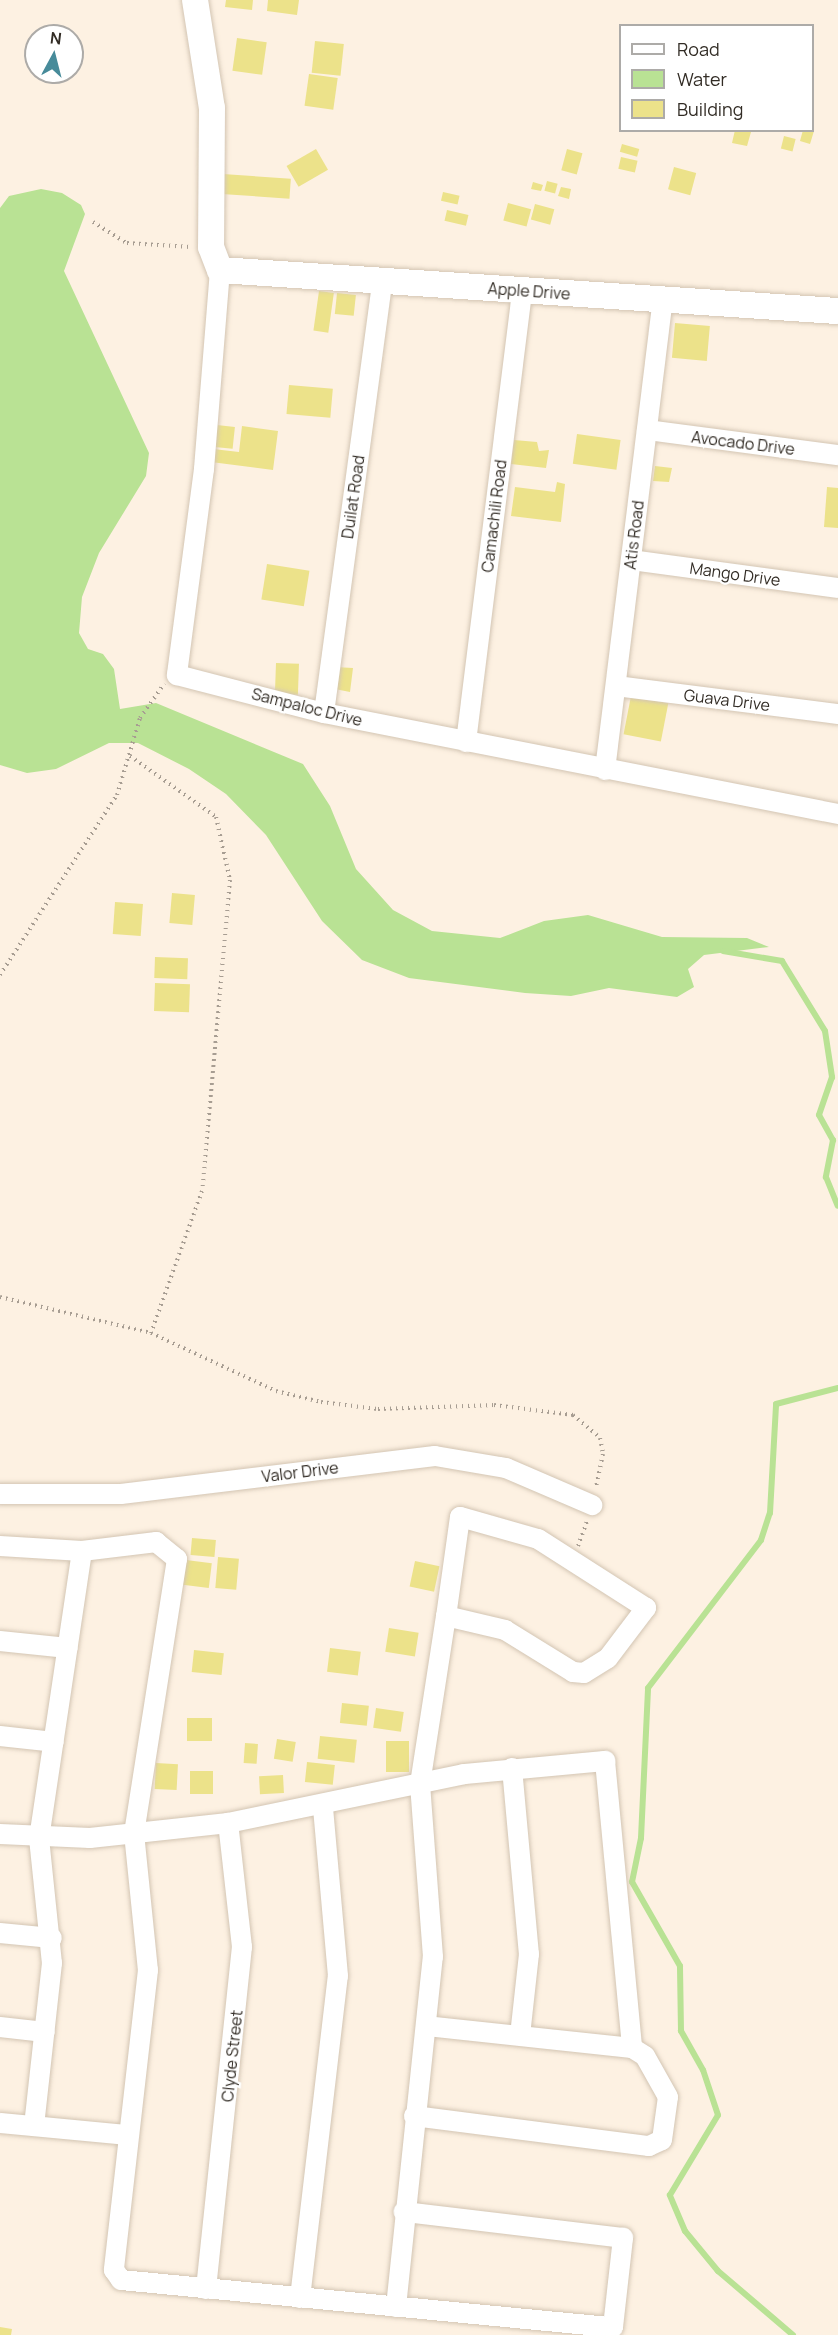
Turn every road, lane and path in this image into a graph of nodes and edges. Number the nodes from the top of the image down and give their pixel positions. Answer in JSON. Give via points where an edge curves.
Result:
{"nodes":[{"id":1,"x":195,"y":0,"type":"edge"},
{"id":2,"x":93,"y":222,"type":"dead end"},
{"id":3,"x":216,"y":259,"type":"junction"},
{"id":4,"x":382,"y":282,"type":"junction"},
{"id":5,"x":522,"y":291,"type":"junction"},
{"id":6,"x":663,"y":299,"type":"junction"},
{"id":7,"x":838,"y":311,"type":"edge"},
{"id":8,"x":647,"y":430,"type":"junction"},
{"id":9,"x":838,"y":455,"type":"edge"},
{"id":10,"x":631,"y":560,"type":"junction"},
{"id":11,"x":838,"y":588,"type":"edge"},
{"id":12,"x":177,"y":675,"type":"junction"},
{"id":13,"x":616,"y":686,"type":"junction"},
{"id":14,"x":324,"y":713,"type":"junction"},
{"id":15,"x":838,"y":714,"type":"edge"},
{"id":16,"x":466,"y":742,"type":"junction"},
{"id":17,"x":130,"y":756,"type":"junction"},
{"id":18,"x":605,"y":770,"type":"junction"},
{"id":19,"x":838,"y":814,"type":"edge"},
{"id":20,"x":0,"y":975,"type":"edge"},
{"id":21,"x":0,"y":1297,"type":"edge"},
{"id":22,"x":151,"y":1333,"type":"junction"},
{"id":23,"x":0,"y":1494,"type":"edge"},
{"id":24,"x":592,"y":1505,"type":"junction"},
{"id":25,"x":0,"y":1546,"type":"edge"},
{"id":26,"x":81,"y":1551,"type":"junction"},
{"id":27,"x":574,"y":1557,"type":"junction"},
{"id":28,"x":446,"y":1616,"type":"junction"},
{"id":29,"x":0,"y":1641,"type":"edge"},
{"id":30,"x":68,"y":1648,"type":"junction"},
{"id":31,"x":0,"y":1737,"type":"edge"},
{"id":32,"x":54,"y":1742,"type":"junction"},
{"id":33,"x":512,"y":1768,"type":"junction"},
{"id":34,"x":420,"y":1784,"type":"junction"},
{"id":35,"x":323,"y":1807,"type":"junction"},
{"id":36,"x":228,"y":1823,"type":"junction"},
{"id":37,"x":134,"y":1833,"type":"junction"},
{"id":38,"x":0,"y":1834,"type":"edge"},
{"id":39,"x":39,"y":1838,"type":"junction"},
{"id":40,"x":0,"y":1933,"type":"edge"},
{"id":41,"x":52,"y":1938,"type":"junction"},
{"id":42,"x":427,"y":2026,"type":"junction"},
{"id":43,"x":0,"y":2027,"type":"edge"},
{"id":44,"x":45,"y":2032,"type":"junction"},
{"id":45,"x":520,"y":2036,"type":"junction"},
{"id":46,"x":632,"y":2048,"type":"junction"},
{"id":47,"x":414,"y":2116,"type":"junction"},
{"id":48,"x":0,"y":2123,"type":"edge"},
{"id":49,"x":34,"y":2126,"type":"junction"},
{"id":50,"x":126,"y":2135,"type":"junction"},
{"id":51,"x":404,"y":2212,"type":"junction"},
{"id":52,"x":206,"y":2289,"type":"junction"},
{"id":53,"x":300,"y":2298,"type":"junction"},
{"id":54,"x":396,"y":2307,"type":"junction"}],
"edges":[{"from":1,"to":3,"type":"street","via":[[212,108]]},
{"from":2,"to":3,"type":"path","via":[[127,243]]},
{"from":3,"to":4,"type":"street","name":"Apple Drive"},
{"from":3,"to":12,"type":"street","via":[[204,469]]},
{"from":4,"to":5,"type":"street","name":"Apple Drive"},
{"from":4,"to":14,"type":"street","name":"Duilat Road"},
{"from":5,"to":6,"type":"street","name":"Apple Drive"},
{"from":5,"to":16,"type":"street","name":"Camachili Road"},
{"from":6,"to":7,"type":"street","name":"Apple Drive"},
{"from":6,"to":8,"type":"street","name":"Atis Road"},
{"from":8,"to":9,"type":"street","name":"Avocado Drive"},
{"from":8,"to":10,"type":"street","name":"Atis Road"},
{"from":10,"to":11,"type":"street","name":"Mango Drive"},
{"from":10,"to":13,"type":"street","name":"Atis Road"},
{"from":12,"to":14,"type":"street","name":"Sampaloc Drive"},
{"from":12,"to":17,"type":"path","via":[[154,691]]},
{"from":13,"to":15,"type":"street","name":"Guava Drive"},
{"from":13,"to":18,"type":"street","name":"Atis Road"},
{"from":14,"to":16,"type":"street","name":"Sampaloc Drive"},
{"from":16,"to":18,"type":"street","name":"Sampaloc Drive"},
{"from":17,"to":20,"type":"path","via":[[117,795]]},
{"from":17,"to":22,"type":"path","via":[[216,817],[230,880],[202,1191]]},
{"from":18,"to":19,"type":"street","name":"Sampaloc Drive"},
{"from":21,"to":22,"type":"path"},
{"from":22,"to":24,"type":"path","via":[[276,1392],[321,1402],[378,1410],[494,1404],[573,1415],[592,1427],[602,1446]]},
{"from":23,"to":24,"type":"street","name":"Valor Drive","via":[[121,1494],[435,1456],[506,1468]]},
{"from":24,"to":27,"type":"path"},
{"from":25,"to":26,"type":"street"},
{"from":26,"to":30,"type":"street"},
{"from":26,"to":37,"type":"street","via":[[156,1542],[177,1559]]},
{"from":27,"to":28,"type":"street","via":[[538,1539],[460,1517]]},
{"from":27,"to":28,"type":"street","via":[[646,1608],[631,1635],[595,1668],[573,1671],[505,1630]]},
{"from":28,"to":34,"type":"street"},
{"from":29,"to":30,"type":"street"},
{"from":30,"to":32,"type":"street"},
{"from":31,"to":32,"type":"street"},
{"from":32,"to":39,"type":"street"},
{"from":33,"to":34,"type":"street"},
{"from":33,"to":45,"type":"street","via":[[529,1954]]},
{"from":33,"to":46,"type":"street","via":[[605,1761]]},
{"from":34,"to":35,"type":"street"},
{"from":34,"to":42,"type":"street","via":[[433,1957]]},
{"from":35,"to":36,"type":"street"},
{"from":35,"to":53,"type":"street","via":[[338,1976]]},
{"from":36,"to":37,"type":"street"},
{"from":36,"to":52,"type":"street","name":"Clyde Street","via":[[242,1947]]},
{"from":37,"to":39,"type":"street"},
{"from":37,"to":50,"type":"street","via":[[148,1970]]},
{"from":38,"to":39,"type":"street"},
{"from":39,"to":41,"type":"street"},
{"from":40,"to":41,"type":"street"},
{"from":41,"to":44,"type":"street"},
{"from":42,"to":45,"type":"street"},
{"from":42,"to":47,"type":"street"},
{"from":43,"to":44,"type":"street"},
{"from":44,"to":49,"type":"street"},
{"from":45,"to":46,"type":"street"},
{"from":46,"to":47,"type":"street","via":[[645,2056],[668,2097],[662,2140],[649,2146]]},
{"from":47,"to":51,"type":"street"},
{"from":48,"to":49,"type":"street"},
{"from":49,"to":50,"type":"street"},
{"from":50,"to":52,"type":"street","via":[[114,2270],[121,2280]]},
{"from":51,"to":54,"type":"street"},
{"from":51,"to":54,"type":"street","via":[[623,2238],[613,2327]]},
{"from":52,"to":53,"type":"street"},
{"from":53,"to":54,"type":"street"}]}
